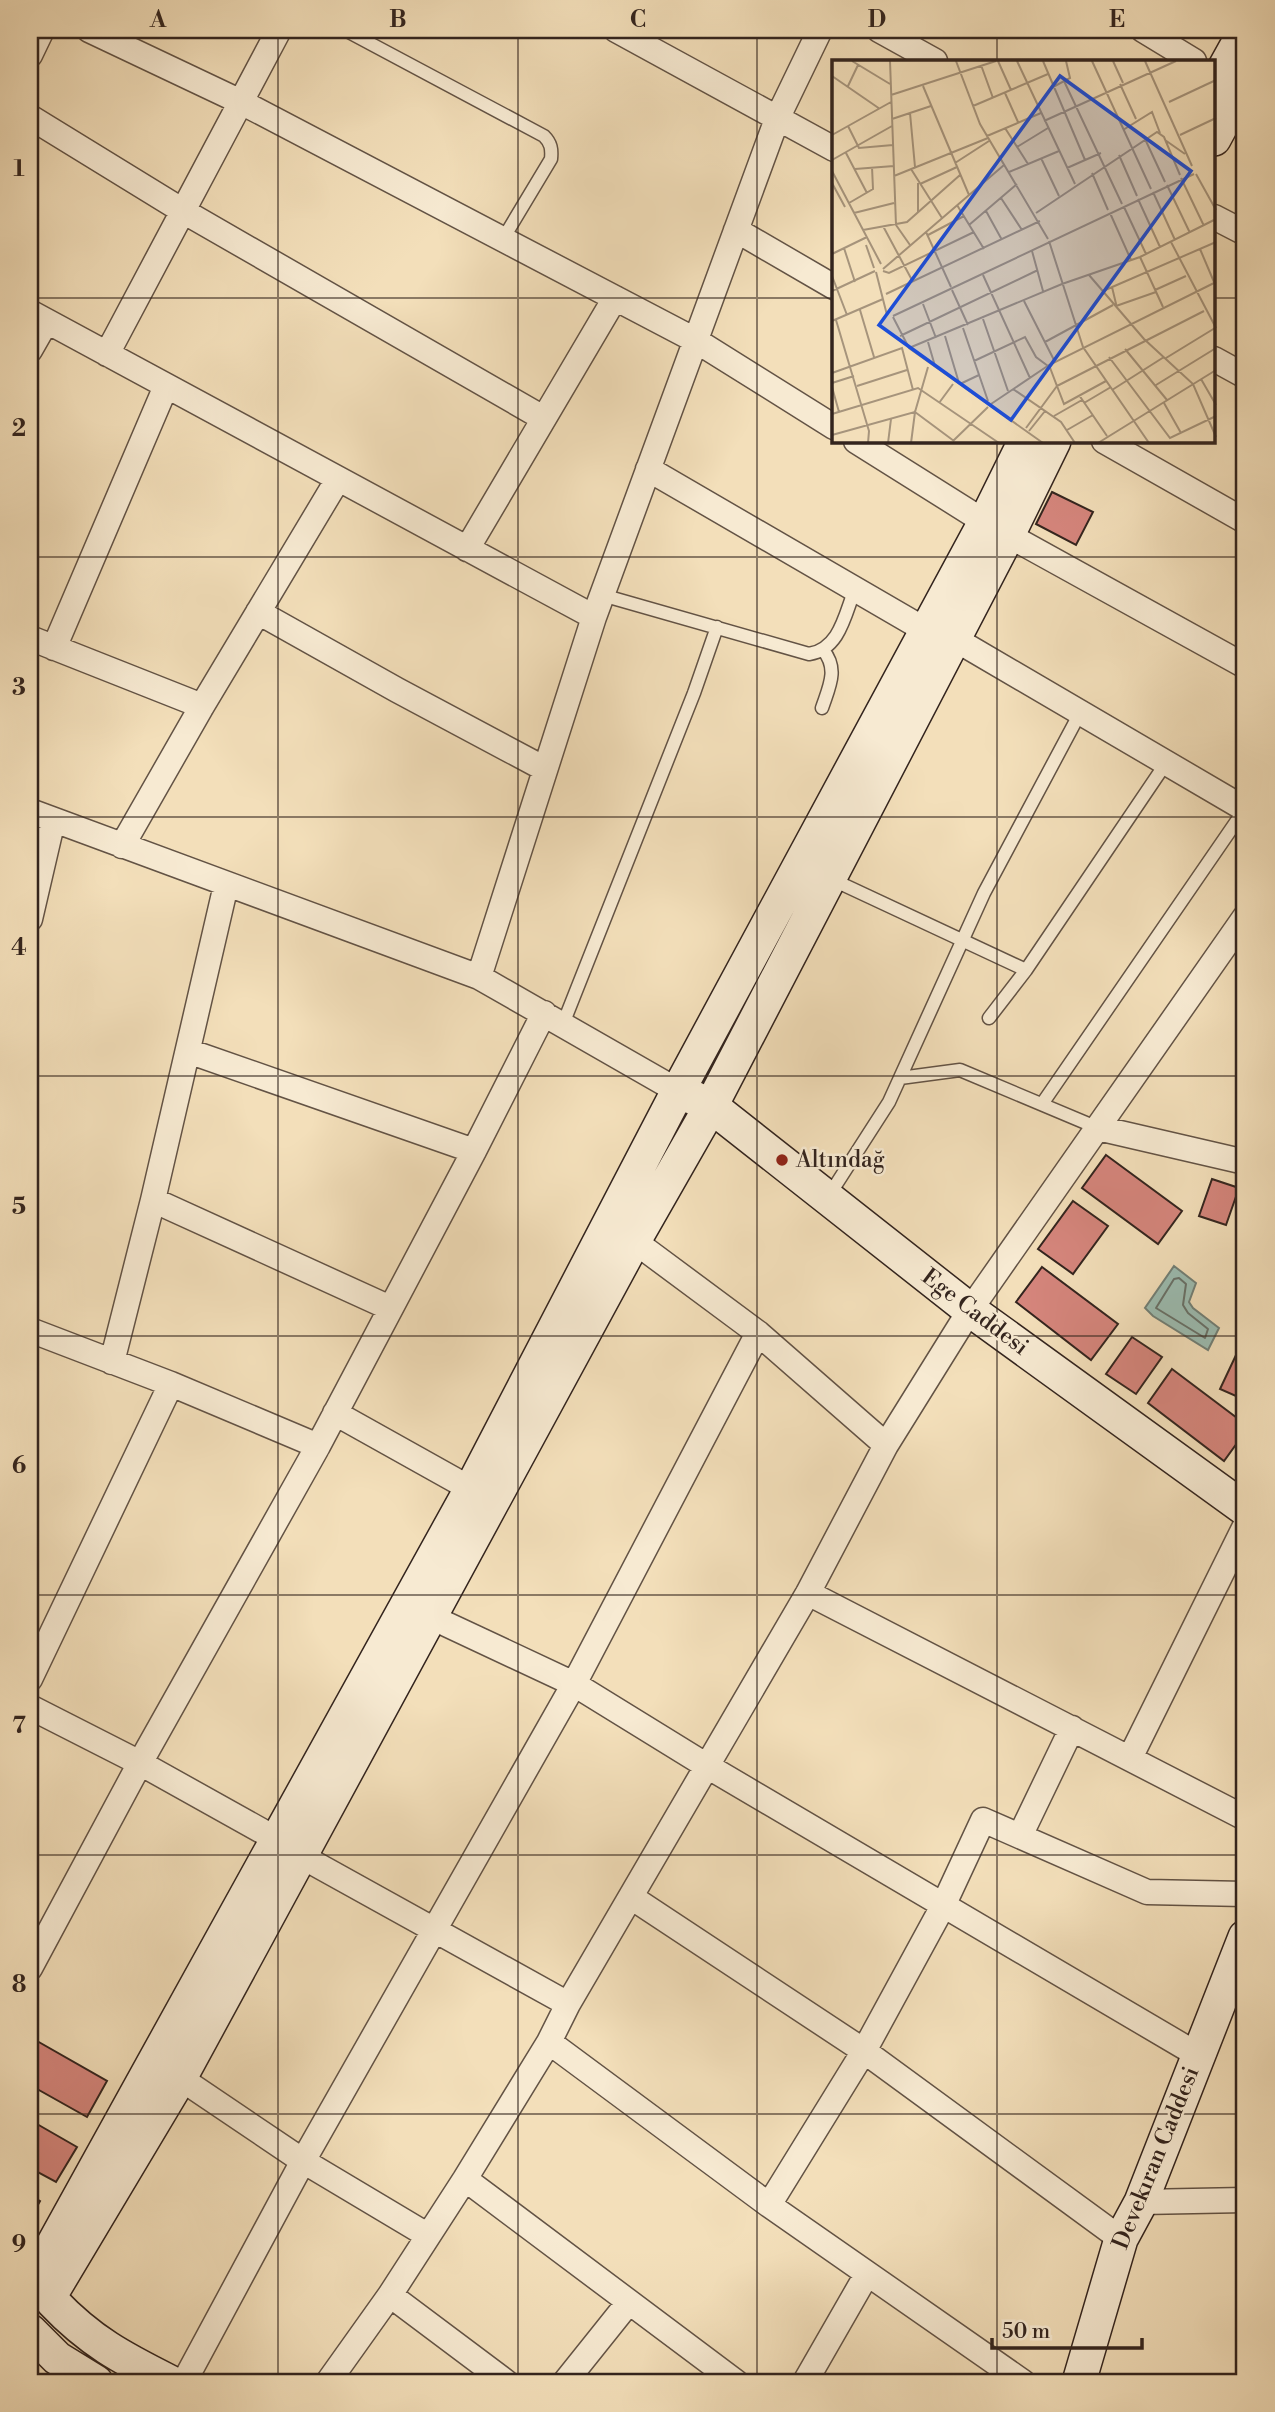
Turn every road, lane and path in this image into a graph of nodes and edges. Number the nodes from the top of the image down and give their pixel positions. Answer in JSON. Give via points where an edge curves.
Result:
{"nodes":[{"id":1,"x":42,"y":30,"type":"edge"},
{"id":2,"x":89,"y":30,"type":"edge"},
{"id":3,"x":279,"y":30,"type":"edge"},
{"id":4,"x":345,"y":30,"type":"edge"},
{"id":5,"x":616,"y":30,"type":"edge"},
{"id":6,"x":820,"y":30,"type":"edge"},
{"id":7,"x":879,"y":30,"type":"edge"},
{"id":8,"x":1143,"y":30,"type":"edge"},
{"id":9,"x":1245,"y":31,"type":"edge"},
{"id":10,"x":652,"y":39,"type":"edge"},
{"id":11,"x":30,"y":55,"type":"edge"},
{"id":12,"x":933,"y":60,"type":"edge"},
{"id":13,"x":1192,"y":60,"type":"edge"},
{"id":14,"x":1225,"y":80,"type":"edge"},
{"id":15,"x":241,"y":102,"type":"junction"},
{"id":16,"x":30,"y":117,"type":"edge"},
{"id":17,"x":777,"y":119,"type":"junction"},
{"id":18,"x":1216,"y":128,"type":"edge"},
{"id":19,"x":832,"y":148,"type":"edge"},
{"id":20,"x":183,"y":211,"type":"junction"},
{"id":21,"x":1216,"y":218,"type":"edge"},
{"id":22,"x":736,"y":230,"type":"junction"},
{"id":23,"x":1245,"y":233,"type":"edge"},
{"id":24,"x":503,"y":239,"type":"junction"},
{"id":25,"x":832,"y":287,"type":"edge"},
{"id":26,"x":615,"y":298,"type":"junction"},
{"id":27,"x":38,"y":317,"type":"edge"},
{"id":28,"x":695,"y":340,"type":"junction"},
{"id":29,"x":30,"y":350,"type":"edge"},
{"id":30,"x":107,"y":354,"type":"junction"},
{"id":31,"x":1216,"y":360,"type":"edge"},
{"id":32,"x":1245,"y":376,"type":"edge"},
{"id":33,"x":166,"y":386,"type":"junction"},
{"id":34,"x":543,"y":418,"type":"junction"},
{"id":35,"x":832,"y":426,"type":"edge"},
{"id":36,"x":859,"y":443,"type":"edge"},
{"id":37,"x":1024,"y":443,"type":"edge"},
{"id":38,"x":1053,"y":443,"type":"edge"},
{"id":39,"x":1108,"y":443,"type":"edge"},
{"id":40,"x":648,"y":469,"type":"junction"},
{"id":41,"x":338,"y":479,"type":"junction"},
{"id":42,"x":1245,"y":521,"type":"edge"},
{"id":43,"x":996,"y":528,"type":"junction"},
{"id":44,"x":467,"y":549,"type":"junction"},
{"id":45,"x":855,"y":589,"type":"junction"},
{"id":46,"x":598,"y":606,"type":"junction"},
{"id":47,"x":258,"y":612,"type":"junction"},
{"id":48,"x":717,"y":627,"type":"junction"},
{"id":49,"x":940,"y":634,"type":"junction"},
{"id":50,"x":30,"y":638,"type":"edge"},
{"id":51,"x":54,"y":648,"type":"junction"},
{"id":52,"x":823,"y":650,"type":"junction"},
{"id":53,"x":1245,"y":666,"type":"edge"},
{"id":54,"x":202,"y":706,"type":"junction"},
{"id":55,"x":822,"y":708,"type":"dead end"},
{"id":56,"x":1080,"y":713,"type":"junction"},
{"id":57,"x":1166,"y":763,"type":"junction"},
{"id":58,"x":545,"y":769,"type":"junction"},
{"id":59,"x":1245,"y":809,"type":"edge"},
{"id":60,"x":30,"y":811,"type":"edge"},
{"id":61,"x":53,"y":820,"type":"junction"},
{"id":62,"x":122,"y":846,"type":"junction"},
{"id":63,"x":829,"y":878,"type":"junction"},
{"id":64,"x":226,"y":885,"type":"junction"},
{"id":65,"x":1245,"y":918,"type":"edge"},
{"id":66,"x":30,"y":919,"type":"edge"},
{"id":67,"x":963,"y":940,"type":"junction"},
{"id":68,"x":1026,"y":970,"type":"junction"},
{"id":69,"x":479,"y":977,"type":"junction"},
{"id":70,"x":553,"y":1018,"type":"junction"},
{"id":71,"x":989,"y":1018,"type":"dead end"},
{"id":72,"x":188,"y":1051,"type":"junction"},
{"id":73,"x":900,"y":1078,"type":"junction"},
{"id":74,"x":678,"y":1091,"type":"junction"},
{"id":75,"x":1042,"y":1104,"type":"junction"},
{"id":76,"x":711,"y":1105,"type":"junction"},
{"id":77,"x":1098,"y":1128,"type":"junction"},
{"id":78,"x":474,"y":1152,"type":"junction"},
{"id":79,"x":1245,"y":1162,"type":"edge"},
{"id":80,"x":827,"y":1197,"type":"junction"},
{"id":81,"x":153,"y":1200,"type":"junction"},
{"id":82,"x":634,"y":1241,"type":"junction"},
{"id":83,"x":390,"y":1308,"type":"junction"},
{"id":84,"x":970,"y":1310,"type":"junction"},
{"id":85,"x":758,"y":1333,"type":"junction"},
{"id":86,"x":32,"y":1336,"type":"edge"},
{"id":87,"x":112,"y":1362,"type":"junction"},
{"id":88,"x":171,"y":1384,"type":"junction"},
{"id":89,"x":335,"y":1413,"type":"junction"},
{"id":90,"x":886,"y":1445,"type":"junction"},
{"id":91,"x":318,"y":1446,"type":"junction"},
{"id":92,"x":471,"y":1489,"type":"junction"},
{"id":93,"x":1245,"y":1509,"type":"edge"},
{"id":94,"x":1245,"y":1525,"type":"edge"},
{"id":95,"x":808,"y":1593,"type":"junction"},
{"id":96,"x":431,"y":1617,"type":"junction"},
{"id":97,"x":30,"y":1679,"type":"edge"},
{"id":98,"x":574,"y":1684,"type":"junction"},
{"id":99,"x":30,"y":1707,"type":"edge"},
{"id":100,"x":1072,"y":1728,"type":"junction"},
{"id":101,"x":1130,"y":1758,"type":"junction"},
{"id":102,"x":140,"y":1763,"type":"junction"},
{"id":103,"x":707,"y":1766,"type":"junction"},
{"id":104,"x":1245,"y":1818,"type":"edge"},
{"id":105,"x":1020,"y":1836,"type":"junction"},
{"id":106,"x":290,"y":1848,"type":"junction"},
{"id":107,"x":1245,"y":1894,"type":"edge"},
{"id":108,"x":631,"y":1897,"type":"junction"},
{"id":109,"x":943,"y":1906,"type":"junction"},
{"id":110,"x":436,"y":1929,"type":"junction"},
{"id":111,"x":1245,"y":1937,"type":"edge"},
{"id":112,"x":30,"y":1968,"type":"edge"},
{"id":113,"x":568,"y":2004,"type":"junction"},
{"id":114,"x":549,"y":2042,"type":"junction"},
{"id":115,"x":864,"y":2051,"type":"junction"},
{"id":116,"x":1198,"y":2055,"type":"junction"},
{"id":117,"x":180,"y":2078,"type":"junction"},
{"id":118,"x":303,"y":2161,"type":"junction"},
{"id":119,"x":465,"y":2179,"type":"junction"},
{"id":120,"x":1245,"y":2200,"type":"edge"},
{"id":121,"x":1141,"y":2202,"type":"junction"},
{"id":122,"x":769,"y":2205,"type":"junction"},
{"id":123,"x":427,"y":2235,"type":"junction"},
{"id":124,"x":1121,"y":2239,"type":"junction"},
{"id":125,"x":867,"y":2274,"type":"junction"},
{"id":126,"x":42,"y":2288,"type":"edge"},
{"id":127,"x":390,"y":2295,"type":"junction"},
{"id":128,"x":629,"y":2302,"type":"junction"},
{"id":129,"x":30,"y":2329,"type":"edge"},
{"id":130,"x":96,"y":2382,"type":"edge"},
{"id":131,"x":170,"y":2382,"type":"edge"},
{"id":132,"x":184,"y":2382,"type":"edge"},
{"id":133,"x":328,"y":2382,"type":"edge"},
{"id":134,"x":506,"y":2382,"type":"edge"},
{"id":135,"x":565,"y":2382,"type":"edge"},
{"id":136,"x":736,"y":2382,"type":"edge"},
{"id":137,"x":805,"y":2382,"type":"edge"},
{"id":138,"x":1023,"y":2382,"type":"edge"},
{"id":139,"x":1079,"y":2382,"type":"edge"}],
"edges":[{"from":1,"to":11,"type":"street"},
{"from":2,"to":15,"type":"street"},
{"from":3,"to":15,"type":"street"},
{"from":4,"to":24,"type":"lane","via":[[544,136],[551,159]]},
{"from":5,"to":10,"type":"street"},
{"from":6,"to":17,"type":"street"},
{"from":7,"to":12,"type":"street"},
{"from":8,"to":13,"type":"street"},
{"from":9,"to":14,"type":"main road"},
{"from":10,"to":17,"type":"street"},
{"from":14,"to":18,"type":"main road"},
{"from":15,"to":20,"type":"street"},
{"from":15,"to":24,"type":"street"},
{"from":16,"to":20,"type":"street"},
{"from":17,"to":19,"type":"street"},
{"from":17,"to":22,"type":"street"},
{"from":20,"to":30,"type":"street"},
{"from":20,"to":34,"type":"street"},
{"from":21,"to":23,"type":"street"},
{"from":22,"to":25,"type":"street"},
{"from":22,"to":28,"type":"street"},
{"from":24,"to":26,"type":"street"},
{"from":26,"to":28,"type":"street"},
{"from":26,"to":34,"type":"street"},
{"from":27,"to":29,"type":"street"},
{"from":27,"to":30,"type":"street"},
{"from":28,"to":35,"type":"street"},
{"from":28,"to":40,"type":"street"},
{"from":30,"to":33,"type":"street"},
{"from":31,"to":32,"type":"street"},
{"from":33,"to":41,"type":"street"},
{"from":33,"to":51,"type":"street"},
{"from":34,"to":44,"type":"street"},
{"from":36,"to":43,"type":"street"},
{"from":37,"to":43,"type":"main road"},
{"from":38,"to":43,"type":"main road"},
{"from":39,"to":42,"type":"street"},
{"from":40,"to":45,"type":"street"},
{"from":40,"to":46,"type":"street"},
{"from":41,"to":44,"type":"street"},
{"from":41,"to":47,"type":"street"},
{"from":43,"to":49,"type":"main road"},
{"from":43,"to":53,"type":"street"},
{"from":44,"to":46,"type":"street"},
{"from":45,"to":49,"type":"street"},
{"from":45,"to":52,"type":"lane","via":[[835,640]]},
{"from":46,"to":48,"type":"lane"},
{"from":46,"to":58,"type":"street"},
{"from":47,"to":54,"type":"street"},
{"from":47,"to":58,"type":"street"},
{"from":48,"to":52,"type":"lane","via":[[809,654]]},
{"from":48,"to":70,"type":"lane","via":[[694,693]]},
{"from":49,"to":56,"type":"street"},
{"from":49,"to":63,"type":"main road"},
{"from":49,"to":74,"type":"main road"},
{"from":50,"to":51,"type":"street"},
{"from":51,"to":54,"type":"street"},
{"from":52,"to":55,"type":"lane","via":[[834,673]]},
{"from":54,"to":62,"type":"street"},
{"from":56,"to":57,"type":"street"},
{"from":56,"to":67,"type":"lane"},
{"from":57,"to":59,"type":"street"},
{"from":57,"to":68,"type":"lane"},
{"from":58,"to":69,"type":"street"},
{"from":59,"to":75,"type":"lane"},
{"from":60,"to":61,"type":"street"},
{"from":61,"to":62,"type":"street"},
{"from":61,"to":66,"type":"street"},
{"from":62,"to":64,"type":"street"},
{"from":63,"to":67,"type":"lane"},
{"from":63,"to":76,"type":"main road"},
{"from":64,"to":69,"type":"street"},
{"from":64,"to":72,"type":"street"},
{"from":65,"to":77,"type":"street"},
{"from":67,"to":68,"type":"lane"},
{"from":67,"to":73,"type":"lane"},
{"from":68,"to":71,"type":"lane"},
{"from":69,"to":70,"type":"street"},
{"from":70,"to":74,"type":"street"},
{"from":70,"to":78,"type":"street"},
{"from":72,"to":78,"type":"street"},
{"from":72,"to":81,"type":"street"},
{"from":73,"to":75,"type":"lane","via":[[960,1070]]},
{"from":73,"to":80,"type":"lane"},
{"from":74,"to":76,"type":"main road","name":"Ege Caddesi"},
{"from":74,"to":92,"type":"main road"},
{"from":75,"to":77,"type":"lane"},
{"from":76,"to":80,"type":"main road","name":"Ege Caddesi"},
{"from":76,"to":82,"type":"main road"},
{"from":77,"to":79,"type":"street"},
{"from":77,"to":84,"type":"street"},
{"from":78,"to":83,"type":"street"},
{"from":80,"to":84,"type":"main road","name":"Ege Caddesi"},
{"from":81,"to":83,"type":"street"},
{"from":81,"to":87,"type":"street"},
{"from":82,"to":85,"type":"street"},
{"from":82,"to":96,"type":"main road"},
{"from":83,"to":89,"type":"street"},
{"from":84,"to":90,"type":"street"},
{"from":84,"to":93,"type":"main road","name":"Ege Caddesi"},
{"from":85,"to":90,"type":"street"},
{"from":85,"to":98,"type":"street"},
{"from":86,"to":87,"type":"street"},
{"from":87,"to":88,"type":"street"},
{"from":88,"to":91,"type":"street"},
{"from":88,"to":97,"type":"street"},
{"from":89,"to":91,"type":"street"},
{"from":89,"to":92,"type":"street"},
{"from":90,"to":95,"type":"street"},
{"from":91,"to":102,"type":"street"},
{"from":92,"to":106,"type":"main road"},
{"from":94,"to":101,"type":"street"},
{"from":95,"to":100,"type":"street"},
{"from":95,"to":103,"type":"street"},
{"from":96,"to":98,"type":"street"},
{"from":96,"to":106,"type":"main road"},
{"from":98,"to":103,"type":"street"},
{"from":98,"to":110,"type":"street"},
{"from":99,"to":102,"type":"street"},
{"from":100,"to":101,"type":"street"},
{"from":100,"to":105,"type":"street"},
{"from":101,"to":104,"type":"street"},
{"from":102,"to":106,"type":"street"},
{"from":102,"to":112,"type":"street"},
{"from":103,"to":108,"type":"street"},
{"from":103,"to":109,"type":"street"},
{"from":105,"to":107,"type":"street","via":[[1147,1892]]},
{"from":105,"to":109,"type":"street","via":[[983,1820]]},
{"from":106,"to":110,"type":"street"},
{"from":106,"to":117,"type":"main road"},
{"from":106,"to":126,"type":"main road"},
{"from":108,"to":113,"type":"street"},
{"from":108,"to":115,"type":"street"},
{"from":109,"to":115,"type":"street"},
{"from":109,"to":116,"type":"street"},
{"from":110,"to":113,"type":"street"},
{"from":110,"to":118,"type":"street"},
{"from":111,"to":116,"type":"main road","name":"Devekıran Caddesi"},
{"from":113,"to":114,"type":"street"},
{"from":114,"to":119,"type":"street"},
{"from":114,"to":122,"type":"street"},
{"from":115,"to":122,"type":"street"},
{"from":115,"to":124,"type":"street"},
{"from":116,"to":121,"type":"main road","name":"Devekıran Caddesi"},
{"from":117,"to":118,"type":"street"},
{"from":117,"to":126,"type":"main road"},
{"from":118,"to":123,"type":"street"},
{"from":118,"to":132,"type":"street"},
{"from":119,"to":123,"type":"street"},
{"from":119,"to":128,"type":"street"},
{"from":120,"to":121,"type":"street"},
{"from":121,"to":124,"type":"main road","name":"Devekıran Caddesi"},
{"from":122,"to":125,"type":"street"},
{"from":123,"to":127,"type":"street"},
{"from":124,"to":139,"type":"main road","name":"Devekıran Caddesi"},
{"from":125,"to":137,"type":"street"},
{"from":125,"to":138,"type":"street"},
{"from":126,"to":129,"type":"main road","via":[[48,2318]]},
{"from":126,"to":131,"type":"main road","via":[[77,2327]]},
{"from":127,"to":133,"type":"street"},
{"from":127,"to":134,"type":"street"},
{"from":128,"to":135,"type":"street"},
{"from":128,"to":136,"type":"street"},
{"from":129,"to":130,"type":"main road","via":[[57,2358]]}]}
